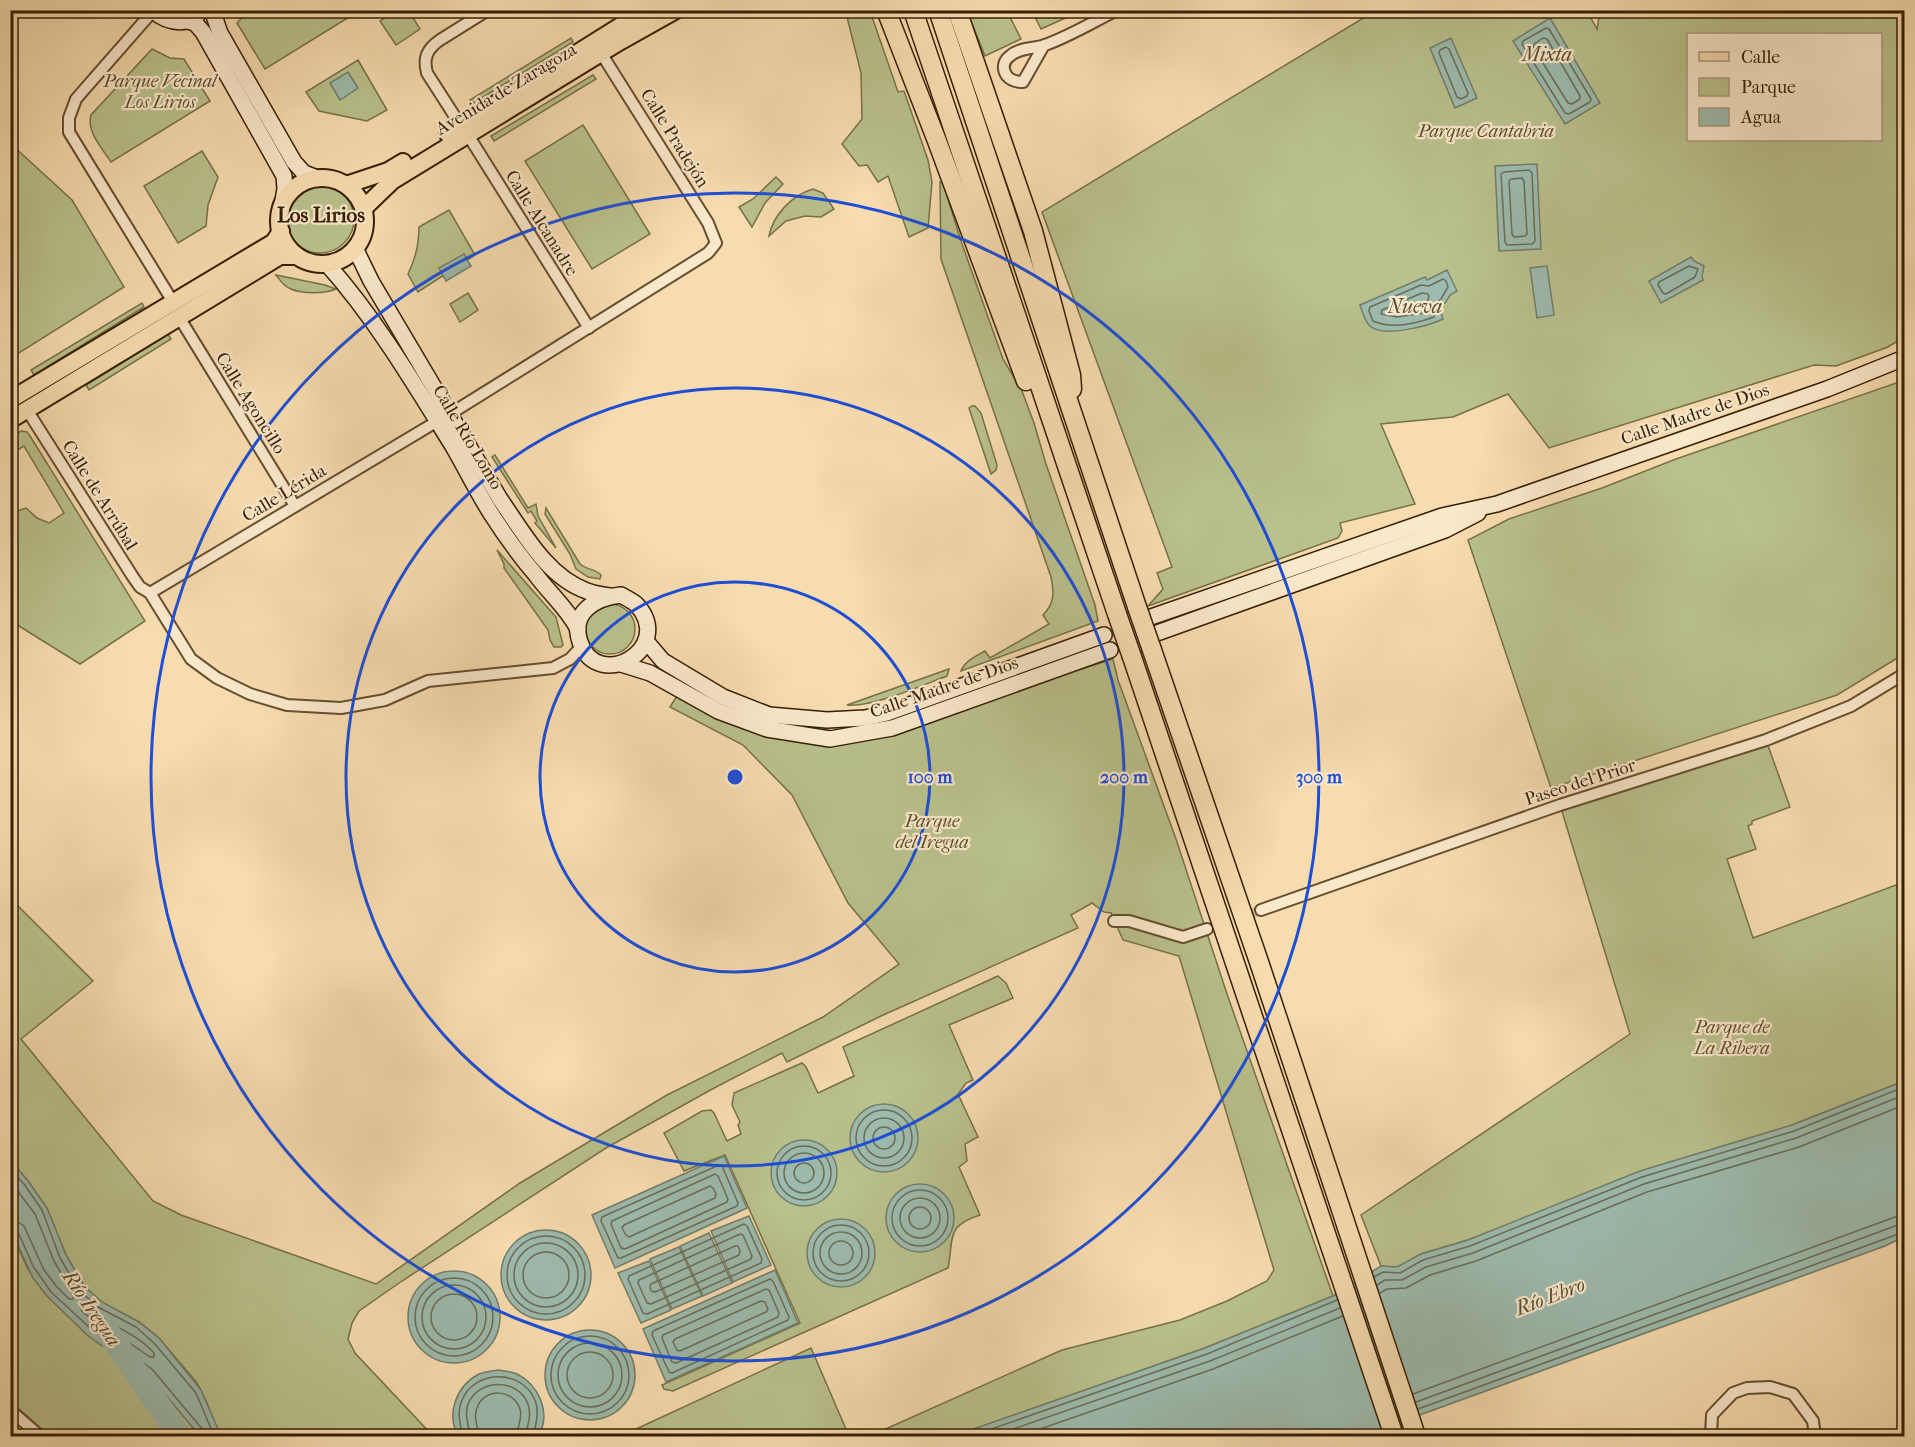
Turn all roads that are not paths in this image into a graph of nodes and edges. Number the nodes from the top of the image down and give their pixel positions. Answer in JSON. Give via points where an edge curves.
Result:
{"nodes":[{"id":1,"x":205,"y":10,"type":"edge"},
{"id":2,"x":212,"y":10,"type":"edge"},
{"id":3,"x":488,"y":10,"type":"edge"},
{"id":4,"x":646,"y":10,"type":"edge"},
{"id":5,"x":676,"y":10,"type":"edge"},
{"id":6,"x":886,"y":10,"type":"edge"},
{"id":7,"x":912,"y":10,"type":"edge"},
{"id":8,"x":938,"y":10,"type":"edge"},
{"id":9,"x":957,"y":10,"type":"edge"},
{"id":10,"x":1117,"y":10,"type":"edge"},
{"id":11,"x":153,"y":11,"type":"edge"},
{"id":12,"x":188,"y":21,"type":"junction"},
{"id":13,"x":1044,"y":45,"type":"dead end"},
{"id":14,"x":602,"y":53,"type":"junction"},
{"id":15,"x":465,"y":131,"type":"junction"},
{"id":16,"x":317,"y":178,"type":"junction"},
{"id":17,"x":346,"y":185,"type":"junction"},
{"id":18,"x":364,"y":208,"type":"junction"},
{"id":19,"x":280,"y":212,"type":"junction"},
{"id":20,"x":281,"y":231,"type":"junction"},
{"id":21,"x":355,"y":248,"type":"junction"},
{"id":22,"x":297,"y":256,"type":"junction"},
{"id":23,"x":327,"y":264,"type":"junction"},
{"id":24,"x":176,"y":310,"type":"junction"},
{"id":25,"x":589,"y":328,"type":"junction"},
{"id":26,"x":1905,"y":358,"type":"edge"},
{"id":27,"x":10,"y":400,"type":"edge"},
{"id":28,"x":27,"y":410,"type":"junction"},
{"id":29,"x":450,"y":414,"type":"junction"},
{"id":30,"x":10,"y":420,"type":"edge"},
{"id":31,"x":436,"y":422,"type":"junction"},
{"id":32,"x":1076,"y":424,"type":"junction"},
{"id":33,"x":460,"y":445,"type":"junction"},
{"id":34,"x":1497,"y":504,"type":"junction"},
{"id":35,"x":295,"y":506,"type":"junction"},
{"id":36,"x":1101,"y":566,"type":"junction"},
{"id":37,"x":150,"y":594,"type":"junction"},
{"id":38,"x":610,"y":596,"type":"junction"},
{"id":39,"x":1144,"y":612,"type":"junction"},
{"id":40,"x":578,"y":629,"type":"junction"},
{"id":41,"x":1157,"y":633,"type":"dead end"},
{"id":42,"x":1104,"y":634,"type":"dead end"},
{"id":43,"x":646,"y":641,"type":"junction"},
{"id":44,"x":582,"y":646,"type":"junction"},
{"id":45,"x":1110,"y":650,"type":"dead end"},
{"id":46,"x":621,"y":664,"type":"junction"},
{"id":47,"x":1905,"y":674,"type":"edge"},
{"id":48,"x":1261,"y":909,"type":"tunnel mouth"},
{"id":49,"x":1114,"y":921,"type":"dead end"},
{"id":50,"x":1206,"y":929,"type":"tunnel mouth"},
{"id":51,"x":10,"y":1410,"type":"edge"},
{"id":52,"x":40,"y":1437,"type":"edge"},
{"id":53,"x":1395,"y":1437,"type":"edge"},
{"id":54,"x":1416,"y":1437,"type":"edge"},
{"id":55,"x":1711,"y":1437,"type":"edge"},
{"id":56,"x":1815,"y":1437,"type":"edge"}],
"edges":[{"from":1,"to":12,"type":"main road"},
{"from":2,"to":16,"type":"main road","via":[[220,33],[294,162],[304,173]]},
{"from":3,"to":15,"type":"street","name":"Calle Alcanadre","via":[[440,40],[424,63]]},
{"from":4,"to":15,"type":"main road","name":"Avenida de Zaragoza"},
{"from":5,"to":14,"type":"main road","name":"Avenida de Zaragoza"},
{"from":6,"to":36,"type":"highway","via":[[1068,493]]},
{"from":7,"to":36,"type":"highway"},
{"from":8,"to":32,"type":"highway"},
{"from":9,"to":32,"type":"highway","via":[[1034,231],[1071,375]]},
{"from":10,"to":13,"type":"street"},
{"from":11,"to":12,"type":"main road","via":[[169,21]]},
{"from":11,"to":24,"type":"street","name":"Calle Agoncillo","via":[[76,99],[69,132]]},
{"from":12,"to":19,"type":"main road","via":[[203,32],[284,176]]},
{"from":14,"to":15,"type":"main road","name":"Avenida de Zaragoza"},
{"from":14,"to":25,"type":"street","name":"Calle Pradejón","via":[[708,223],[716,243],[708,253]]},
{"from":15,"to":17,"type":"main road","name":"Avenida de Zaragoza","via":[[388,171]]},
{"from":15,"to":18,"type":"main road","name":"Avenida de Zaragoza","via":[[392,181]]},
{"from":15,"to":25,"type":"street","name":"Calle Alcanadre"},
{"from":16,"to":17,"type":"main road"},
{"from":16,"to":19,"type":"main road","via":[[294,190]]},
{"from":17,"to":18,"type":"main road"},
{"from":18,"to":21,"type":"main road","via":[[363,236]]},
{"from":19,"to":20,"type":"main road"},
{"from":20,"to":22,"type":"main road"},
{"from":20,"to":24,"type":"main road","via":[[274,242]]},
{"from":21,"to":23,"type":"main road"},
{"from":21,"to":29,"type":"main road","name":"Calle Río Lomo"},
{"from":22,"to":23,"type":"main road"},
{"from":22,"to":24,"type":"main road","via":[[280,255]]},
{"from":23,"to":31,"type":"main road","name":"Calle Río Lomo","via":[[385,338]]},
{"from":24,"to":27,"type":"main road"},
{"from":24,"to":28,"type":"main road"},
{"from":24,"to":35,"type":"street","name":"Calle Agoncillo"},
{"from":25,"to":29,"type":"street"},
{"from":26,"to":34,"type":"main road","name":"Calle Madre de Dios"},
{"from":28,"to":30,"type":"main road"},
{"from":28,"to":37,"type":"street","name":"Calle de Arrúbal","via":[[133,577]]},
{"from":29,"to":33,"type":"main road","name":"Calle Río Lomo"},
{"from":31,"to":33,"type":"main road","name":"Calle Río Lomo"},
{"from":31,"to":35,"type":"street","name":"Calle Lérida"},
{"from":32,"to":39,"type":"highway"},
{"from":33,"to":38,"type":"main road","name":"Calle Río Lomo","via":[[483,468],[500,499],[549,566],[575,586]]},
{"from":33,"to":40,"type":"main road","name":"Calle Río Lomo","via":[[469,477],[512,544],[569,612]]},
{"from":34,"to":39,"type":"main road","name":"Calle Madre de Dios","via":[[1442,516]]},
{"from":34,"to":41,"type":"main road","name":"Calle Madre de Dios","via":[[1445,530]]},
{"from":35,"to":37,"type":"street","name":"Calle Lérida"},
{"from":36,"to":53,"type":"highway","bridge":true},
{"from":37,"to":44,"type":"street","name":"Calle de Arrúbal","via":[[191,658],[217,678],[250,694],[287,705],[341,708],[385,700],[428,681],[553,668],[570,659]]},
{"from":38,"to":40,"type":"main road","via":[[592,603]]},
{"from":38,"to":43,"type":"main road","via":[[621,595],[635,603],[645,620]]},
{"from":39,"to":54,"type":"highway","bridge":true,"via":[[1152,651]]},
{"from":40,"to":44,"type":"main road"},
{"from":42,"to":43,"type":"main road","name":"Calle Madre de Dios","via":[[887,713],[826,720],[769,715],[723,697],[663,661]]},
{"from":43,"to":46,"type":"main road","via":[[636,656]]},
{"from":44,"to":46,"type":"main road","via":[[599,663]]},
{"from":45,"to":46,"type":"main road","name":"Calle Madre de Dios","via":[[892,728],[830,739],[767,729],[718,711],[650,673]]},
{"from":47,"to":48,"type":"street","name":"Paseo del Prior","via":[[1851,706],[1766,741],[1560,805]]},
{"from":49,"to":50,"type":"street","via":[[1129,921],[1183,937]]},
{"from":51,"to":52,"type":"street"},
{"from":55,"to":56,"type":"street","via":[[1712,1415],[1733,1393],[1770,1387],[1793,1394],[1813,1421]]}]}
